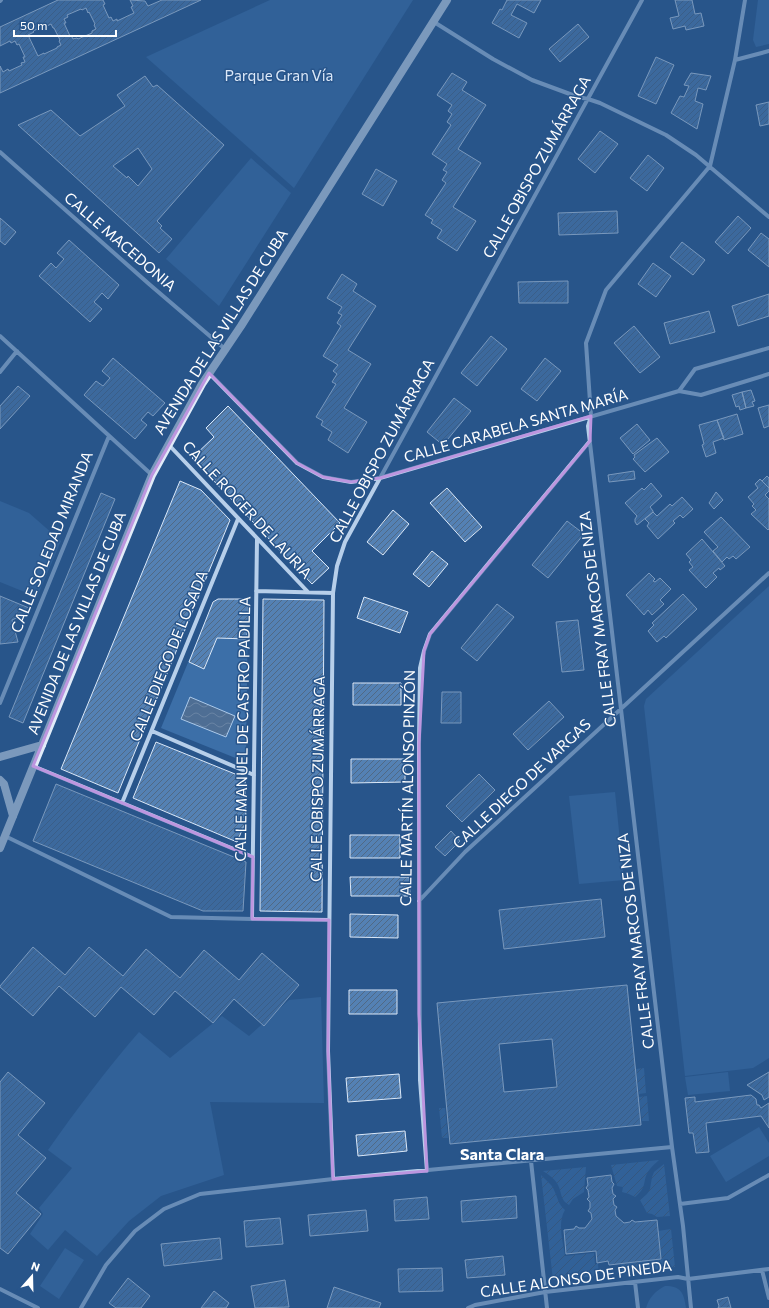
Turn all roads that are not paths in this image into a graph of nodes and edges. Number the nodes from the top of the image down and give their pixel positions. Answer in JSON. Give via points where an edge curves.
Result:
{"nodes":[{"id":1,"x":447,"y":0,"type":"edge"},
{"id":2,"x":642,"y":0,"type":"edge"},
{"id":3,"x":745,"y":0,"type":"edge"},
{"id":4,"x":434,"y":22,"type":"junction"},
{"id":5,"x":769,"y":51,"type":"edge"},
{"id":6,"x":735,"y":60,"type":"junction"},
{"id":7,"x":588,"y":99,"type":"junction"},
{"id":8,"x":0,"y":152,"type":"edge"},
{"id":9,"x":710,"y":166,"type":"junction"},
{"id":10,"x":769,"y":217,"type":"edge"},
{"id":11,"x":0,"y":336,"type":"edge"},
{"id":12,"x":769,"y":348,"type":"edge"},
{"id":13,"x":225,"y":349,"type":"junction"},
{"id":14,"x":17,"y":351,"type":"junction"},
{"id":15,"x":0,"y":372,"type":"edge"},
{"id":16,"x":209,"y":373,"type":"junction"},
{"id":17,"x":769,"y":374,"type":"edge"},
{"id":18,"x":679,"y":391,"type":"junction"},
{"id":19,"x":591,"y":416,"type":"junction"},
{"id":20,"x":109,"y":436,"type":"junction"},
{"id":21,"x":590,"y":440,"type":"junction"},
{"id":22,"x":168,"y":444,"type":"junction"},
{"id":23,"x":152,"y":475,"type":"junction"},
{"id":24,"x":380,"y":478,"type":"junction"},
{"id":25,"x":238,"y":519,"type":"junction"},
{"id":26,"x":257,"y":539,"type":"junction"},
{"id":27,"x":769,"y":573,"type":"edge"},
{"id":28,"x":256,"y":591,"type":"junction"},
{"id":29,"x":308,"y":592,"type":"junction"},
{"id":30,"x":333,"y":593,"type":"junction"},
{"id":31,"x":0,"y":703,"type":"edge"},
{"id":32,"x":621,"y":709,"type":"junction"},
{"id":33,"x":152,"y":731,"type":"junction"},
{"id":34,"x":42,"y":745,"type":"junction"},
{"id":35,"x":0,"y":757,"type":"edge"},
{"id":36,"x":33,"y":766,"type":"junction"},
{"id":37,"x":254,"y":774,"type":"junction"},
{"id":38,"x":0,"y":780,"type":"edge"},
{"id":39,"x":122,"y":803,"type":"junction"},
{"id":40,"x":13,"y":816,"type":"junction"},
{"id":41,"x":5,"y":836,"type":"junction"},
{"id":42,"x":0,"y":848,"type":"edge"},
{"id":43,"x":253,"y":857,"type":"junction"},
{"id":44,"x":419,"y":902,"type":"junction"},
{"id":45,"x":252,"y":919,"type":"junction"},
{"id":46,"x":329,"y":920,"type":"junction"},
{"id":47,"x":672,"y":1147,"type":"junction"},
{"id":48,"x":531,"y":1161,"type":"junction"},
{"id":49,"x":427,"y":1171,"type":"junction"},
{"id":50,"x":769,"y":1175,"type":"edge"},
{"id":51,"x":333,"y":1179,"type":"junction"},
{"id":52,"x":680,"y":1204,"type":"junction"},
{"id":53,"x":769,"y":1269,"type":"edge"},
{"id":54,"x":762,"y":1270,"type":"junction"},
{"id":55,"x":688,"y":1279,"type":"junction"},
{"id":56,"x":635,"y":1282,"type":"junction"},
{"id":57,"x":0,"y":1288,"type":"edge"},
{"id":58,"x":545,"y":1292,"type":"junction"},
{"id":59,"x":769,"y":1298,"type":"edge"},
{"id":60,"x":38,"y":1308,"type":"edge"},
{"id":61,"x":81,"y":1308,"type":"edge"},
{"id":62,"x":468,"y":1308,"type":"edge"},
{"id":63,"x":548,"y":1308,"type":"edge"},
{"id":64,"x":638,"y":1308,"type":"edge"},
{"id":65,"x":691,"y":1308,"type":"edge"}],
"edges":[{"from":1,"to":4,"type":"street","name":"AVENIDA DE LAS VILLAS DE CUBA"},
{"from":2,"to":7,"type":"street","name":"CALLE OBISPO ZUMÁRRAGA"},
{"from":3,"to":6,"type":"street","name":"CALLE FRAY MARCOS DE NIZA"},
{"from":4,"to":7,"type":"street","via":[[532,80]]},
{"from":4,"to":13,"type":"street","name":"AVENIDA DE LAS VILLAS DE CUBA"},
{"from":5,"to":6,"type":"street"},
{"from":6,"to":9,"type":"street","name":"CALLE FRAY MARCOS DE NIZA"},
{"from":7,"to":9,"type":"street","via":[[666,135]]},
{"from":7,"to":24,"type":"street","name":"CALLE OBISPO ZUMÁRRAGA"},
{"from":8,"to":13,"type":"street","name":"CALLE MACEDONIA"},
{"from":9,"to":10,"type":"street"},
{"from":9,"to":19,"type":"street","name":"CALLE FRAY MARCOS DE NIZA","via":[[606,290],[586,342]]},
{"from":11,"to":14,"type":"street"},
{"from":12,"to":18,"type":"street","via":[[696,369]]},
{"from":13,"to":16,"type":"street","name":"AVENIDA DE LAS VILLAS DE CUBA"},
{"from":14,"to":15,"type":"street"},
{"from":14,"to":20,"type":"street"},
{"from":16,"to":22,"type":"street","name":"AVENIDA DE LAS VILLAS DE CUBA"},
{"from":16,"to":24,"type":"street","name":"CALLE CARABELA SANTA MARÍA","via":[[297,463],[323,477],[351,482]]},
{"from":17,"to":18,"type":"street","name":"CALLE CARABELA SANTA MARÍA","via":[[701,395]]},
{"from":18,"to":19,"type":"street","name":"CALLE CARABELA SANTA MARÍA"},
{"from":19,"to":21,"type":"street","name":"CALLE FRAY MARCOS DE NIZA","via":[[588,426]]},
{"from":19,"to":24,"type":"street","name":"CALLE CARABELA SANTA MARÍA"},
{"from":20,"to":23,"type":"street"},
{"from":20,"to":31,"type":"street","name":"CALLE SOLEDAD MIRANDA"},
{"from":21,"to":32,"type":"street","name":"CALLE FRAY MARCOS DE NIZA"},
{"from":21,"to":44,"type":"street","name":"CALLE MARTÍN ALONSO PINZÓN","via":[[430,634],[420,668]]},
{"from":22,"to":23,"type":"street","name":"AVENIDA DE LAS VILLAS DE CUBA"},
{"from":22,"to":25,"type":"street","name":"CALLE ROGER DE LAURIA"},
{"from":23,"to":34,"type":"street","name":"AVENIDA DE LAS VILLAS DE CUBA"},
{"from":24,"to":30,"type":"street","name":"CALLE OBISPO ZUMÁRRAGA","via":[[345,542]]},
{"from":25,"to":26,"type":"street","name":"CALLE ROGER DE LAURIA"},
{"from":25,"to":33,"type":"street","name":"CALLE DIEGO DE LOSADA"},
{"from":26,"to":28,"type":"street","name":"CALLE MANUEL DE CASTRO PADILLA"},
{"from":26,"to":29,"type":"street","name":"CALLE ROGER DE LAURIA"},
{"from":27,"to":32,"type":"street","name":"CALLE DIEGO DE VARGAS"},
{"from":28,"to":29,"type":"street"},
{"from":28,"to":37,"type":"street","name":"CALLE MANUEL DE CASTRO PADILLA"},
{"from":29,"to":30,"type":"street","name":"CALLE ROGER DE LAURIA"},
{"from":30,"to":46,"type":"street","name":"CALLE OBISPO ZUMÁRRAGA"},
{"from":32,"to":44,"type":"street","name":"CALLE DIEGO DE VARGAS","via":[[465,852]]},
{"from":32,"to":47,"type":"street","name":"CALLE FRAY MARCOS DE NIZA"},
{"from":33,"to":37,"type":"street"},
{"from":33,"to":39,"type":"street","name":"CALLE DIEGO DE LOSADA"},
{"from":34,"to":35,"type":"street"},
{"from":34,"to":36,"type":"street","name":"AVENIDA DE LAS VILLAS DE CUBA"},
{"from":36,"to":39,"type":"street"},
{"from":36,"to":40,"type":"street","name":"AVENIDA DE LAS VILLAS DE CUBA"},
{"from":37,"to":43,"type":"street","name":"CALLE MANUEL DE CASTRO PADILLA"},
{"from":38,"to":40,"type":"street","via":[[4,784]]},
{"from":39,"to":43,"type":"street"},
{"from":40,"to":41,"type":"street","name":"AVENIDA DE LAS VILLAS DE CUBA"},
{"from":41,"to":42,"type":"street","name":"AVENIDA DE LAS VILLAS DE CUBA"},
{"from":41,"to":45,"type":"street","via":[[171,916]]},
{"from":43,"to":45,"type":"street","name":"CALLE MANUEL DE CASTRO PADILLA"},
{"from":44,"to":49,"type":"street","name":"CALLE MARTÍN ALONSO PINZÓN","via":[[420,1080]]},
{"from":45,"to":46,"type":"street"},
{"from":46,"to":51,"type":"street","name":"CALLE OBISPO ZUMÁRRAGA","via":[[328,1051]]},
{"from":47,"to":48,"type":"street"},
{"from":47,"to":52,"type":"street","name":"CALLE FRAY MARCOS DE NIZA"},
{"from":48,"to":49,"type":"street"},
{"from":48,"to":58,"type":"street"},
{"from":49,"to":51,"type":"street"},
{"from":50,"to":52,"type":"street","via":[[728,1198]]},
{"from":51,"to":61,"type":"street","via":[[200,1194],[164,1209],[130,1236],[106,1265]]},
{"from":52,"to":55,"type":"street","name":"CALLE FRAY MARCOS DE NIZA"},
{"from":53,"to":54,"type":"street","name":"CALLE ALONSO DE PINEDA"},
{"from":54,"to":55,"type":"street","name":"CALLE ALONSO DE PINEDA"},
{"from":54,"to":59,"type":"street"},
{"from":55,"to":56,"type":"street","name":"CALLE ALONSO DE PINEDA","via":[[678,1277]]},
{"from":55,"to":65,"type":"street","name":"CALLE FRAY MARCOS DE NIZA"},
{"from":56,"to":58,"type":"street","name":"CALLE ALONSO DE PINEDA"},
{"from":56,"to":64,"type":"street"},
{"from":57,"to":60,"type":"street"},
{"from":58,"to":62,"type":"street","name":"CALLE ALONSO DE PINEDA","via":[[475,1304]]},
{"from":58,"to":63,"type":"street"}]}
